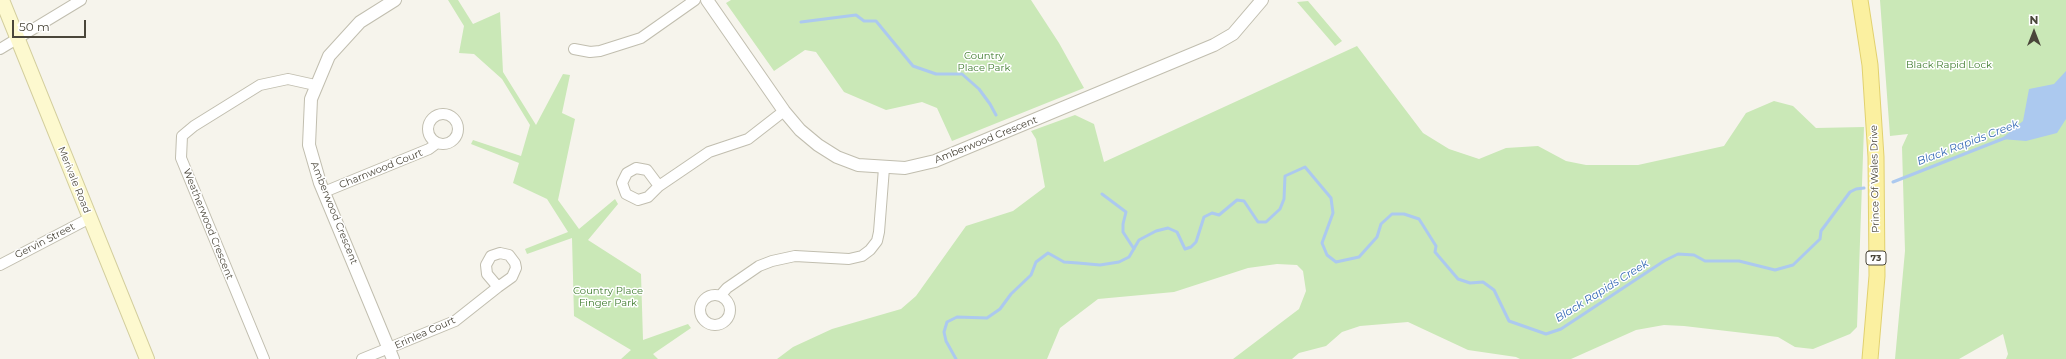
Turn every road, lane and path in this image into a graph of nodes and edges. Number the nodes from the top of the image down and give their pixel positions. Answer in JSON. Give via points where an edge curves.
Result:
{"nodes":[{"id":1,"x":2,"y":0,"type":"edge"},
{"id":2,"x":81,"y":0,"type":"edge"},
{"id":3,"x":395,"y":0,"type":"edge"},
{"id":4,"x":695,"y":0,"type":"edge"},
{"id":5,"x":707,"y":0,"type":"edge"},
{"id":6,"x":1262,"y":0,"type":"edge"},
{"id":7,"x":1860,"y":0,"type":"edge"},
{"id":8,"x":17,"y":40,"type":"junction"},
{"id":9,"x":574,"y":48,"type":"dead end"},
{"id":10,"x":0,"y":49,"type":"edge"},
{"id":11,"x":315,"y":86,"type":"junction"},
{"id":12,"x":784,"y":111,"type":"junction"},
{"id":13,"x":437,"y":143,"type":"dead end"},
{"id":14,"x":884,"y":168,"type":"junction"},
{"id":15,"x":659,"y":186,"type":"dead end"},
{"id":16,"x":324,"y":192,"type":"junction"},
{"id":17,"x":90,"y":218,"type":"junction"},
{"id":18,"x":0,"y":264,"type":"edge"},
{"id":19,"x":498,"y":287,"type":"dead end"},
{"id":20,"x":720,"y":296,"type":"dead end"},
{"id":21,"x":391,"y":354,"type":"edge"},
{"id":22,"x":147,"y":359,"type":"edge"},
{"id":23,"x":264,"y":359,"type":"edge"},
{"id":24,"x":362,"y":359,"type":"edge"},
{"id":25,"x":1870,"y":359,"type":"edge"}],
"edges":[{"from":1,"to":8,"type":"main road","name":"Merivale Road"},
{"from":2,"to":8,"type":"street"},
{"from":3,"to":11,"type":"street","name":"Amberwood Crescent","via":[[360,22],[329,56]]},
{"from":4,"to":9,"type":"street","via":[[641,38],[600,52]]},
{"from":5,"to":12,"type":"street","name":"Amberwood Crescent"},
{"from":6,"to":14,"type":"street","name":"Amberwood Crescent","via":[[1233,34],[1214,45],[935,161],[905,168]]},
{"from":7,"to":25,"type":"main road","name":"Prince Of Wales Drive","number":"73","via":[[1870,65],[1876,157],[1876,276]]},
{"from":8,"to":10,"type":"street"},
{"from":8,"to":17,"type":"main road","name":"Merivale Road"},
{"from":11,"to":16,"type":"street","name":"Amberwood Crescent","via":[[310,99],[308,145]]},
{"from":11,"to":23,"type":"street","name":"Weatherwood Crescent","via":[[288,79],[260,85],[182,136],[181,158]]},
{"from":12,"to":14,"type":"street","name":"Amberwood Crescent","via":[[800,130],[837,157],[858,165]]},
{"from":12,"to":15,"type":"street","via":[[748,139],[709,152]]},
{"from":13,"to":16,"type":"street","name":"Charnwood Court","via":[[429,149]]},
{"from":14,"to":20,"type":"street","via":[[879,232],[877,241],[870,250],[862,256],[849,259],[795,256],[772,261],[759,266],[727,288]]},
{"from":16,"to":21,"type":"street","name":"Amberwood Crescent"},
{"from":17,"to":18,"type":"street","name":"Gervin Street"},
{"from":17,"to":22,"type":"main road","name":"Merivale Road"},
{"from":19,"to":21,"type":"street","name":"Erinlea Court","via":[[455,321]]},
{"from":21,"to":24,"type":"street"}]}
